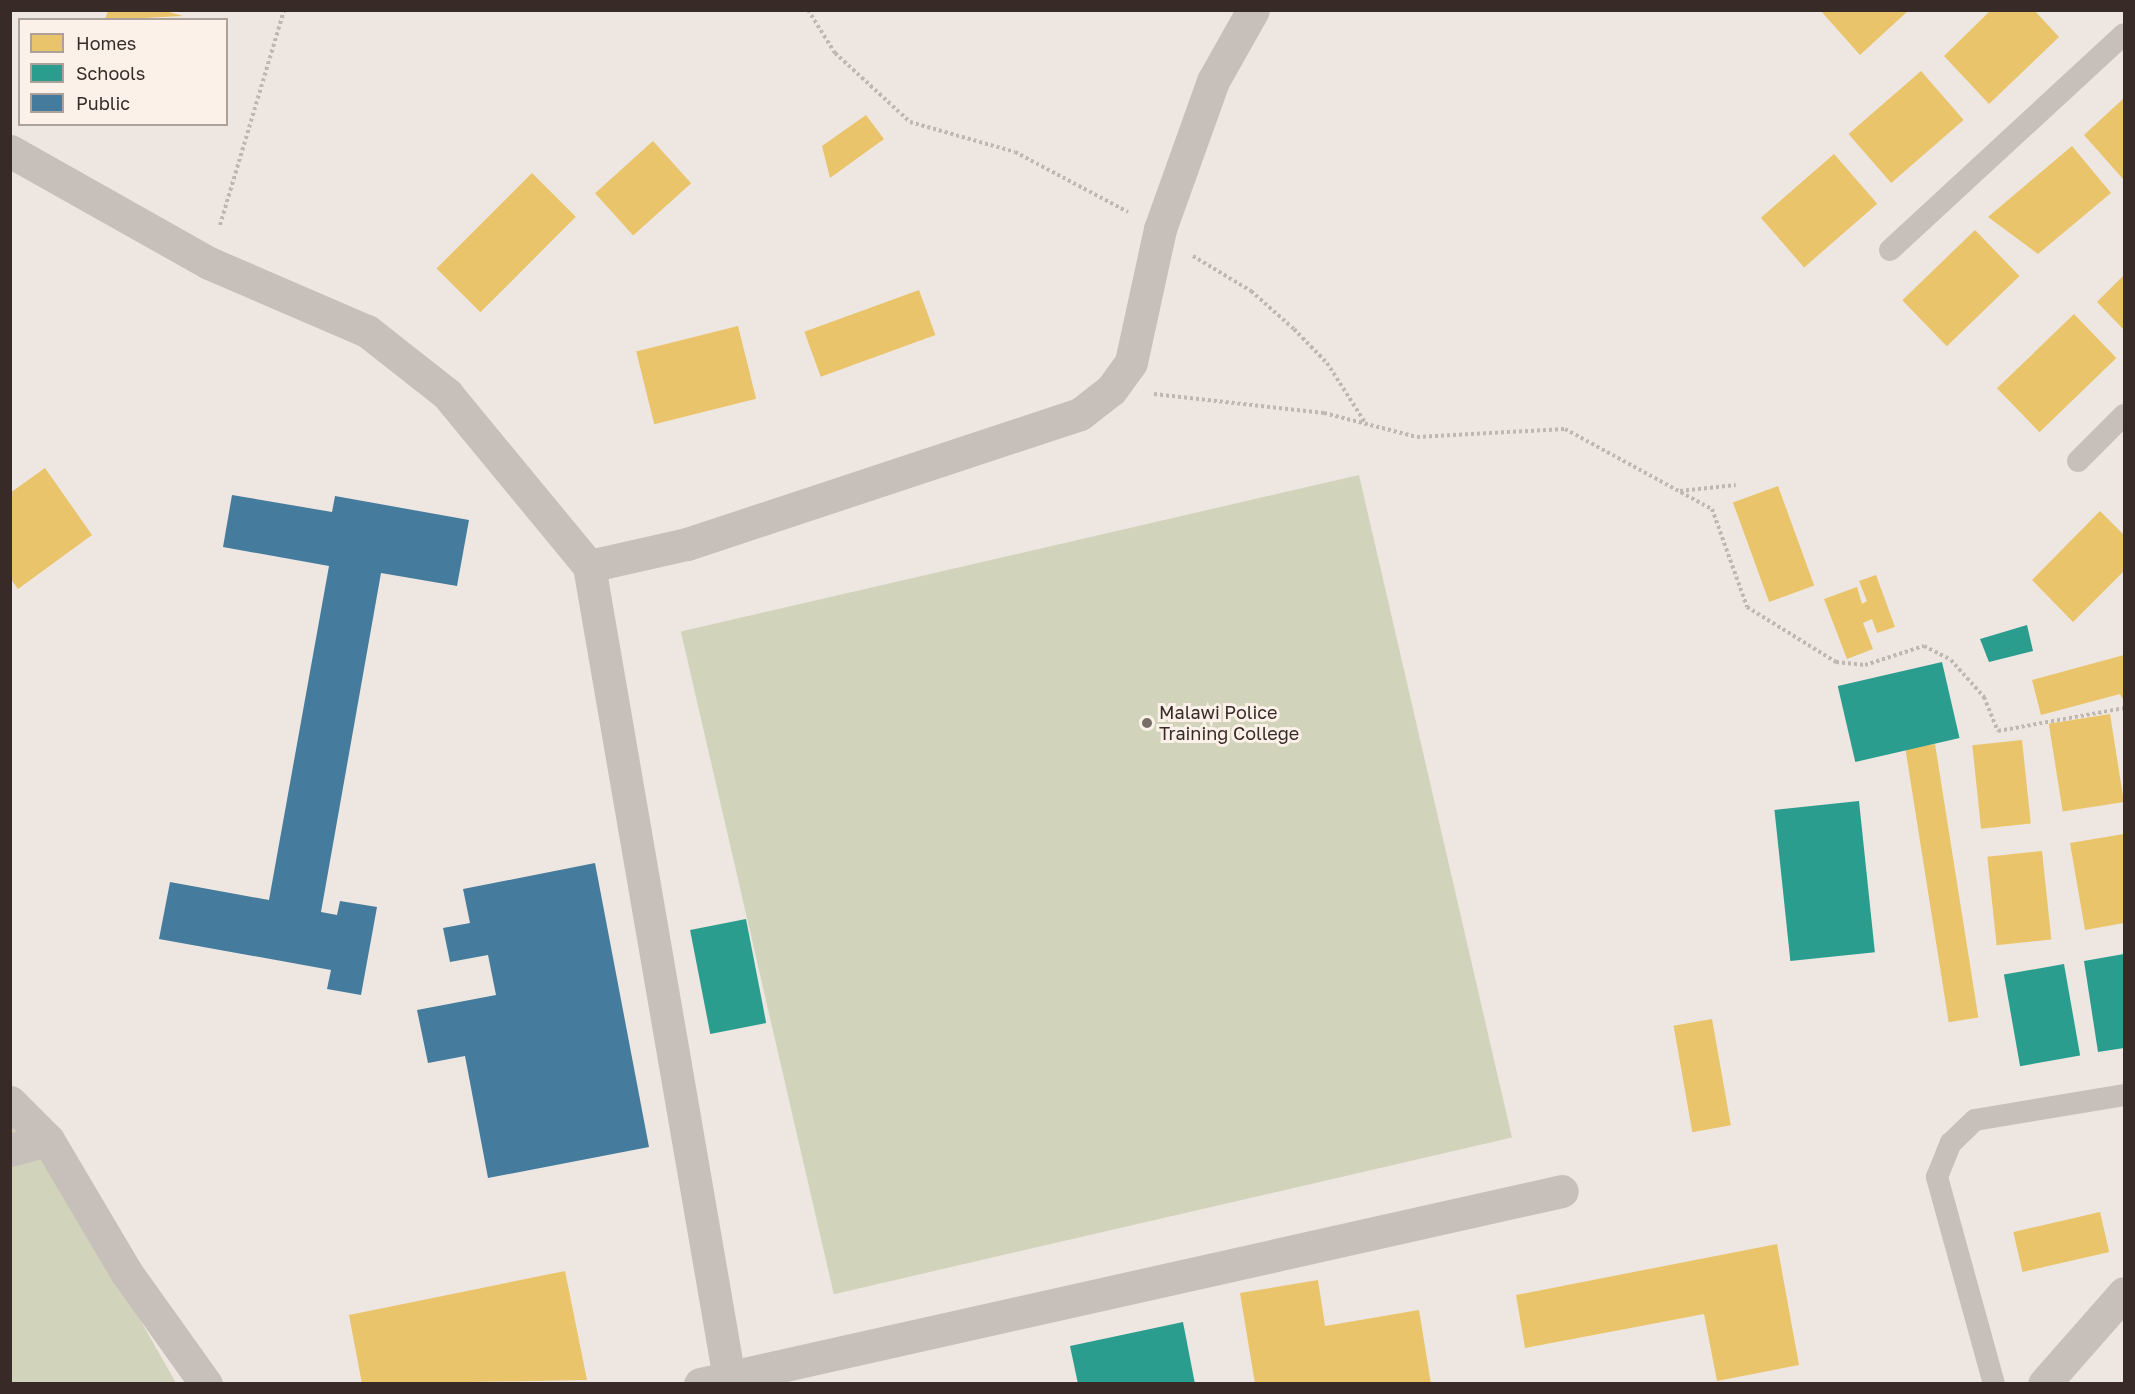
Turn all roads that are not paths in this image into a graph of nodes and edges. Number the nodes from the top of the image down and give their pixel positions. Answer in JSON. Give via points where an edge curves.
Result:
{"nodes":[{"id":1,"x":1253,"y":10,"type":"edge"},
{"id":2,"x":2124,"y":34,"type":"edge"},
{"id":3,"x":10,"y":151,"type":"edge"},
{"id":4,"x":1890,"y":250,"type":"dead end"},
{"id":5,"x":2124,"y":415,"type":"edge"},
{"id":6,"x":2078,"y":461,"type":"dead end"},
{"id":7,"x":589,"y":566,"type":"junction"},
{"id":8,"x":2124,"y":1095,"type":"edge"},
{"id":9,"x":10,"y":1102,"type":"edge"},
{"id":10,"x":48,"y":1140,"type":"junction"},
{"id":11,"x":10,"y":1150,"type":"edge"},
{"id":12,"x":1562,"y":1191,"type":"dead end"},
{"id":13,"x":2124,"y":1293,"type":"edge"},
{"id":14,"x":720,"y":1381,"type":"edge"},
{"id":15,"x":206,"y":1383,"type":"edge"},
{"id":16,"x":1994,"y":1383,"type":"edge"},
{"id":17,"x":2044,"y":1383,"type":"edge"}],
"edges":[{"from":1,"to":7,"type":"street","via":[[1213,81],[1160,229],[1131,362],[1111,390],[1080,414],[687,544]]},
{"from":2,"to":4,"type":"lane"},
{"from":3,"to":7,"type":"street","via":[[209,263],[367,331],[447,394]]},
{"from":5,"to":6,"type":"lane"},
{"from":7,"to":14,"type":"street"},
{"from":8,"to":16,"type":"lane","via":[[1975,1120],[1951,1143],[1937,1177]]},
{"from":9,"to":10,"type":"street"},
{"from":10,"to":11,"type":"street"},
{"from":10,"to":15,"type":"street","via":[[126,1272]]},
{"from":12,"to":14,"type":"street"},
{"from":13,"to":17,"type":"street"}]}
